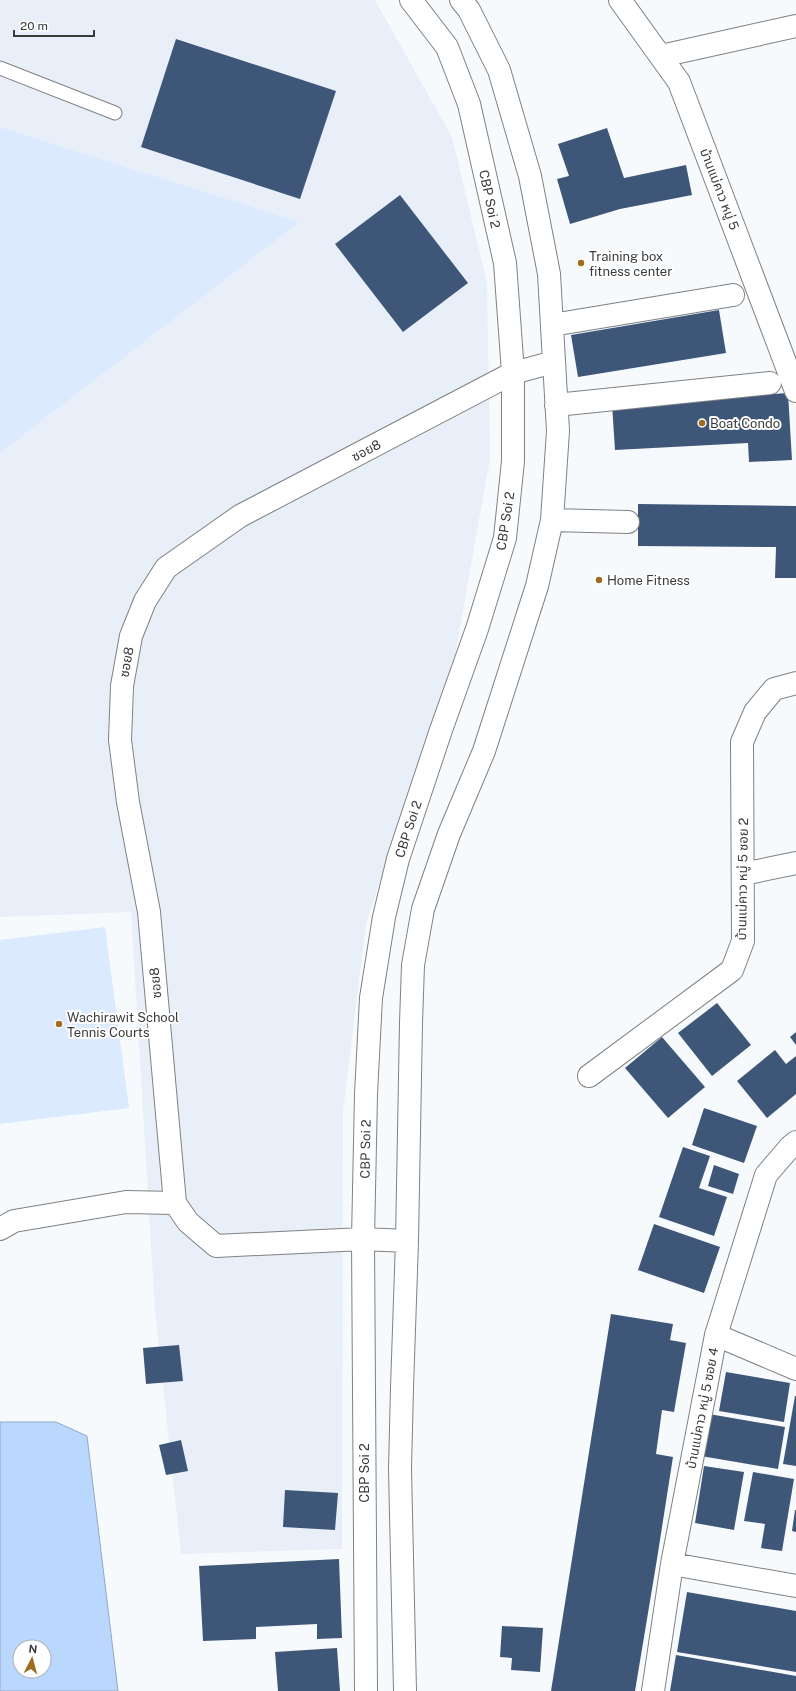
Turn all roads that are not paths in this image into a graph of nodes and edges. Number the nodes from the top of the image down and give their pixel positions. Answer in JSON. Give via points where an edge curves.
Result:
{"nodes":[{"id":1,"x":411,"y":0,"type":"edge"},
{"id":2,"x":461,"y":0,"type":"edge"},
{"id":3,"x":620,"y":0,"type":"edge"},
{"id":4,"x":796,"y":26,"type":"edge"},
{"id":5,"x":661,"y":56,"type":"junction"},
{"id":6,"x":0,"y":68,"type":"edge"},
{"id":7,"x":115,"y":113,"type":"dead end"},
{"id":8,"x":733,"y":295,"type":"dead end"},
{"id":9,"x":552,"y":325,"type":"junction"},
{"id":10,"x":554,"y":362,"type":"junction"},
{"id":11,"x":513,"y":373,"type":"junction"},
{"id":12,"x":770,"y":383,"type":"dead end"},
{"id":13,"x":796,"y":391,"type":"edge"},
{"id":14,"x":556,"y":405,"type":"junction"},
{"id":15,"x":552,"y":520,"type":"junction"},
{"id":16,"x":628,"y":522,"type":"dead end"},
{"id":17,"x":796,"y":683,"type":"edge"},
{"id":18,"x":796,"y":862,"type":"edge"},
{"id":19,"x":743,"y":874,"type":"junction"},
{"id":20,"x":588,"y":1076,"type":"dead end"},
{"id":21,"x":796,"y":1142,"type":"edge"},
{"id":22,"x":175,"y":1203,"type":"junction"},
{"id":23,"x":0,"y":1229,"type":"edge"},
{"id":24,"x":363,"y":1239,"type":"junction"},
{"id":25,"x":407,"y":1241,"type":"junction"},
{"id":26,"x":716,"y":1335,"type":"junction"},
{"id":27,"x":796,"y":1368,"type":"edge"},
{"id":28,"x":672,"y":1564,"type":"junction"},
{"id":29,"x":796,"y":1586,"type":"edge"},
{"id":30,"x":366,"y":1691,"type":"edge"},
{"id":31,"x":405,"y":1691,"type":"edge"},
{"id":32,"x":653,"y":1691,"type":"edge"}],
"edges":[{"from":1,"to":11,"type":"street","name":"CBP Soi 2","via":[[447,47],[470,104],[504,263]]},
{"from":2,"to":9,"type":"street","via":[[469,10],[499,70],[530,176],[549,274]]},
{"from":3,"to":5,"type":"street","name":"บ้านแม่คาว หมู่ 5"},
{"from":4,"to":5,"type":"street"},
{"from":5,"to":13,"type":"street","name":"บ้านแม่คาว หมู่ 5","via":[[679,82]]},
{"from":6,"to":7,"type":"lane"},
{"from":8,"to":9,"type":"street"},
{"from":9,"to":10,"type":"street"},
{"from":10,"to":11,"type":"street","name":"ซอย8"},
{"from":10,"to":14,"type":"street"},
{"from":11,"to":22,"type":"street","name":"ซอย8","via":[[240,516],[166,568],[145,601],[131,636],[122,686],[120,740],[128,802],[149,912]]},
{"from":11,"to":24,"type":"street","name":"CBP Soi 2","via":[[513,461],[505,538],[477,629],[398,859],[384,917],[371,998]]},
{"from":12,"to":14,"type":"street"},
{"from":14,"to":15,"type":"street","via":[[558,431]]},
{"from":15,"to":16,"type":"street"},
{"from":15,"to":25,"type":"street","via":[[538,586],[484,751],[449,834],[423,910],[413,966]]},
{"from":17,"to":19,"type":"street","name":"บ้านแม่คาว หมู่ 5 ซอย 2","via":[[774,689],[755,712],[742,742]]},
{"from":18,"to":19,"type":"street"},
{"from":19,"to":20,"type":"street","name":"บ้านแม่คาว หมู่ 5 ซอย 2","via":[[743,941],[732,970]]},
{"from":21,"to":26,"type":"street","name":"บ้านแม่คาว หมู่ 5 ซอย 4","via":[[766,1175]]},
{"from":22,"to":23,"type":"street","via":[[126,1202],[14,1221]]},
{"from":22,"to":24,"type":"street","via":[[188,1222],[216,1246]]},
{"from":24,"to":25,"type":"street"},
{"from":24,"to":30,"type":"street","name":"CBP Soi 2"},
{"from":25,"to":31,"type":"street","via":[[400,1469]]},
{"from":26,"to":27,"type":"street"},
{"from":26,"to":28,"type":"street","name":"บ้านแม่คาว หมู่ 5 ซอย 4"},
{"from":28,"to":29,"type":"street"},
{"from":28,"to":32,"type":"street","name":"บ้านแม่คาว หมู่ 5 ซอย 4"}]}
